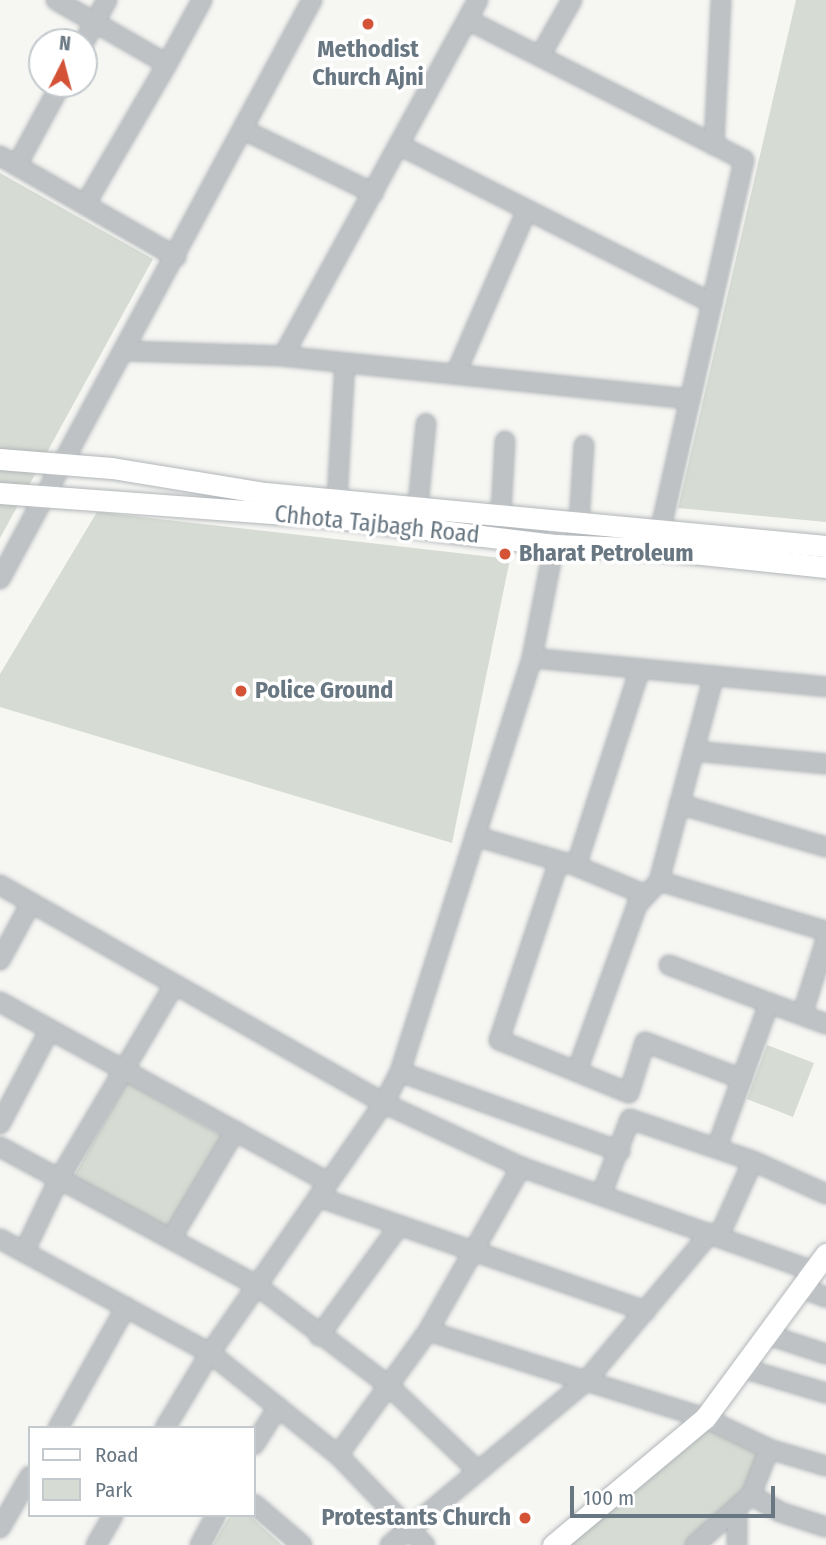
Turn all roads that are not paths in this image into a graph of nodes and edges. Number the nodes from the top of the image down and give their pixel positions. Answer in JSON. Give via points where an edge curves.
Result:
{"nodes":[{"id":1,"x":56,"y":0,"type":"edge"},
{"id":2,"x":107,"y":0,"type":"edge"},
{"id":3,"x":202,"y":0,"type":"edge"},
{"id":4,"x":312,"y":0,"type":"edge"},
{"id":5,"x":478,"y":0,"type":"edge"},
{"id":6,"x":572,"y":0,"type":"edge"},
{"id":7,"x":721,"y":0,"type":"edge"},
{"id":8,"x":468,"y":20,"type":"junction"},
{"id":9,"x":95,"y":22,"type":"junction"},
{"id":10,"x":92,"y":28,"type":"edge"},
{"id":11,"x":540,"y":56,"type":"junction"},
{"id":12,"x":167,"y":64,"type":"junction"},
{"id":13,"x":53,"y":98,"type":"edge"},
{"id":14,"x":244,"y":130,"type":"junction"},
{"id":15,"x":400,"y":145,"type":"junction"},
{"id":16,"x":714,"y":145,"type":"junction"},
{"id":17,"x":0,"y":156,"type":"edge"},
{"id":18,"x":17,"y":166,"type":"junction"},
{"id":19,"x":373,"y":193,"type":"junction"},
{"id":20,"x":85,"y":205,"type":"junction"},
{"id":21,"x":527,"y":210,"type":"junction"},
{"id":22,"x":176,"y":257,"type":"junction"},
{"id":23,"x":712,"y":303,"type":"junction"},
{"id":24,"x":126,"y":351,"type":"junction"},
{"id":25,"x":283,"y":356,"type":"junction"},
{"id":26,"x":345,"y":363,"type":"junction"},
{"id":27,"x":456,"y":373,"type":"junction"},
{"id":28,"x":690,"y":399,"type":"junction"},
{"id":29,"x":426,"y":423,"type":"dead end"},
{"id":30,"x":505,"y":441,"type":"dead end"},
{"id":31,"x":584,"y":445,"type":"dead end"},
{"id":32,"x":5,"y":459,"type":"edge"},
{"id":33,"x":64,"y":467,"type":"junction"},
{"id":34,"x":0,"y":493,"type":"edge"},
{"id":35,"x":45,"y":499,"type":"junction"},
{"id":36,"x":337,"y":500,"type":"junction"},
{"id":37,"x":418,"y":505,"type":"junction"},
{"id":38,"x":501,"y":513,"type":"junction"},
{"id":39,"x":569,"y":521,"type":"junction"},
{"id":40,"x":660,"y":532,"type":"junction"},
{"id":41,"x":556,"y":545,"type":"junction"},
{"id":42,"x":826,"y":546,"type":"edge"},
{"id":43,"x":826,"y":567,"type":"edge"},
{"id":44,"x":0,"y":579,"type":"edge"},
{"id":45,"x":533,"y":658,"type":"junction"},
{"id":46,"x":640,"y":669,"type":"junction"},
{"id":47,"x":714,"y":676,"type":"junction"},
{"id":48,"x":826,"y":687,"type":"edge"},
{"id":49,"x":694,"y":751,"type":"junction"},
{"id":50,"x":826,"y":764,"type":"edge"},
{"id":51,"x":680,"y":804,"type":"junction"},
{"id":52,"x":475,"y":836,"type":"junction"},
{"id":53,"x":826,"y":847,"type":"edge"},
{"id":54,"x":567,"y":864,"type":"junction"},
{"id":55,"x":659,"y":881,"type":"junction"},
{"id":56,"x":0,"y":885,"type":"edge"},
{"id":57,"x":646,"y":895,"type":"junction"},
{"id":58,"x":31,"y":903,"type":"junction"},
{"id":59,"x":826,"y":931,"type":"edge"},
{"id":60,"x":826,"y":940,"type":"edge"},
{"id":61,"x":0,"y":960,"type":"edge"},
{"id":62,"x":669,"y":965,"type":"dead end"},
{"id":63,"x":174,"y":985,"type":"junction"},
{"id":64,"x":0,"y":1002,"type":"edge"},
{"id":65,"x":769,"y":1003,"type":"junction"},
{"id":66,"x":802,"y":1015,"type":"junction"},
{"id":67,"x":826,"y":1024,"type":"edge"},
{"id":68,"x":50,"y":1029,"type":"junction"},
{"id":69,"x":122,"y":1069,"type":"junction"},
{"id":70,"x":577,"y":1071,"type":"junction"},
{"id":71,"x":400,"y":1072,"type":"junction"},
{"id":72,"x":742,"y":1079,"type":"junction"},
{"id":73,"x":383,"y":1104,"type":"junction"},
{"id":74,"x":0,"y":1124,"type":"edge"},
{"id":75,"x":235,"y":1131,"type":"junction"},
{"id":76,"x":0,"y":1147,"type":"edge"},
{"id":77,"x":717,"y":1147,"type":"junction"},
{"id":78,"x":620,"y":1151,"type":"junction"},
{"id":79,"x":753,"y":1161,"type":"junction"},
{"id":80,"x":521,"y":1167,"type":"junction"},
{"id":81,"x":59,"y":1179,"type":"junction"},
{"id":82,"x":323,"y":1189,"type":"junction"},
{"id":83,"x":602,"y":1193,"type":"junction"},
{"id":84,"x":826,"y":1195,"type":"edge"},
{"id":85,"x":399,"y":1226,"type":"junction"},
{"id":86,"x":714,"y":1235,"type":"junction"},
{"id":87,"x":0,"y":1239,"type":"edge"},
{"id":88,"x":172,"y":1239,"type":"junction"},
{"id":89,"x":24,"y":1252,"type":"junction"},
{"id":90,"x":474,"y":1252,"type":"junction"},
{"id":91,"x":814,"y":1271,"type":"edge"},
{"id":92,"x":256,"y":1285,"type":"junction"},
{"id":93,"x":826,"y":1297,"type":"edge"},
{"id":94,"x":127,"y":1307,"type":"junction"},
{"id":95,"x":646,"y":1311,"type":"junction"},
{"id":96,"x":428,"y":1331,"type":"junction"},
{"id":97,"x":768,"y":1335,"type":"junction"},
{"id":98,"x":318,"y":1336,"type":"junction"},
{"id":99,"x":210,"y":1353,"type":"junction"},
{"id":100,"x":826,"y":1354,"type":"edge"},
{"id":101,"x":742,"y":1368,"type":"junction"},
{"id":102,"x":586,"y":1381,"type":"junction"},
{"id":103,"x":389,"y":1386,"type":"junction"},
{"id":104,"x":826,"y":1393,"type":"edge"},
{"id":105,"x":278,"y":1407,"type":"junction"},
{"id":106,"x":705,"y":1418,"type":"junction"},
{"id":107,"x":59,"y":1426,"type":"edge"},
{"id":108,"x":166,"y":1426,"type":"edge"},
{"id":109,"x":256,"y":1442,"type":"edge"},
{"id":110,"x":769,"y":1449,"type":"junction"},
{"id":111,"x":338,"y":1455,"type":"junction"},
{"id":112,"x":826,"y":1466,"type":"edge"},
{"id":113,"x":478,"y":1471,"type":"junction"},
{"id":114,"x":28,"y":1479,"type":"edge"},
{"id":115,"x":751,"y":1495,"type":"junction"},
{"id":116,"x":256,"y":1506,"type":"edge"},
{"id":117,"x":737,"y":1508,"type":"junction"},
{"id":118,"x":112,"y":1517,"type":"edge"},
{"id":119,"x":215,"y":1517,"type":"edge"},
{"id":120,"x":826,"y":1527,"type":"edge"},
{"id":121,"x":0,"y":1528,"type":"edge"},
{"id":122,"x":408,"y":1530,"type":"junction"},
{"id":123,"x":103,"y":1542,"type":"edge"},
{"id":124,"x":200,"y":1545,"type":"edge"},
{"id":125,"x":302,"y":1545,"type":"edge"},
{"id":126,"x":390,"y":1545,"type":"edge"},
{"id":127,"x":425,"y":1545,"type":"edge"},
{"id":128,"x":553,"y":1545,"type":"edge"},
{"id":129,"x":696,"y":1545,"type":"edge"},
{"id":130,"x":737,"y":1545,"type":"edge"}],
"edges":[{"from":1,"to":9,"type":"street"},
{"from":2,"to":9,"type":"street"},
{"from":3,"to":12,"type":"street"},
{"from":4,"to":14,"type":"street"},
{"from":5,"to":8,"type":"street"},
{"from":6,"to":11,"type":"street"},
{"from":7,"to":16,"type":"street"},
{"from":8,"to":11,"type":"street"},
{"from":8,"to":15,"type":"street"},
{"from":9,"to":10,"type":"street"},
{"from":9,"to":12,"type":"street"},
{"from":11,"to":16,"type":"street"},
{"from":12,"to":20,"type":"street"},
{"from":13,"to":18,"type":"street"},
{"from":14,"to":19,"type":"street"},
{"from":14,"to":22,"type":"street"},
{"from":15,"to":19,"type":"street"},
{"from":15,"to":21,"type":"street"},
{"from":16,"to":23,"type":"street","via":[[744,160]]},
{"from":17,"to":18,"type":"street"},
{"from":18,"to":20,"type":"street"},
{"from":19,"to":25,"type":"street"},
{"from":20,"to":22,"type":"street"},
{"from":21,"to":23,"type":"street"},
{"from":21,"to":27,"type":"street"},
{"from":22,"to":24,"type":"street"},
{"from":23,"to":28,"type":"street"},
{"from":24,"to":25,"type":"street"},
{"from":24,"to":33,"type":"street"},
{"from":25,"to":26,"type":"street"},
{"from":26,"to":27,"type":"street"},
{"from":26,"to":36,"type":"street"},
{"from":27,"to":28,"type":"street"},
{"from":28,"to":40,"type":"street"},
{"from":29,"to":37,"type":"street"},
{"from":30,"to":38,"type":"street"},
{"from":31,"to":39,"type":"street"},
{"from":32,"to":33,"type":"main road"},
{"from":33,"to":35,"type":"street"},
{"from":33,"to":36,"type":"main road","via":[[112,468]]},
{"from":34,"to":35,"type":"main road","name":"Chhota Tajbagh Road"},
{"from":35,"to":41,"type":"main road","name":"Chhota Tajbagh Road","via":[[330,517]]},
{"from":35,"to":44,"type":"street"},
{"from":36,"to":37,"type":"main road"},
{"from":37,"to":38,"type":"main road"},
{"from":38,"to":39,"type":"main road"},
{"from":39,"to":40,"type":"main road"},
{"from":39,"to":41,"type":"street"},
{"from":40,"to":42,"type":"main road"},
{"from":41,"to":43,"type":"main road","name":"Chhota Tajbagh Road","via":[[654,549]]},
{"from":41,"to":45,"type":"street"},
{"from":45,"to":46,"type":"street"},
{"from":45,"to":52,"type":"street"},
{"from":46,"to":47,"type":"street"},
{"from":46,"to":54,"type":"street"},
{"from":47,"to":48,"type":"street"},
{"from":47,"to":49,"type":"street"},
{"from":49,"to":50,"type":"street"},
{"from":49,"to":51,"type":"street"},
{"from":51,"to":53,"type":"street"},
{"from":51,"to":55,"type":"street"},
{"from":52,"to":54,"type":"street"},
{"from":52,"to":71,"type":"street"},
{"from":54,"to":57,"type":"street"},
{"from":54,"to":70,"type":"street","via":[[499,1040]]},
{"from":55,"to":57,"type":"street"},
{"from":55,"to":59,"type":"street"},
{"from":56,"to":58,"type":"street"},
{"from":57,"to":70,"type":"street","via":[[637,905]]},
{"from":58,"to":61,"type":"street"},
{"from":58,"to":63,"type":"street"},
{"from":60,"to":66,"type":"street"},
{"from":62,"to":65,"type":"street"},
{"from":63,"to":69,"type":"street"},
{"from":63,"to":73,"type":"street"},
{"from":64,"to":68,"type":"street"},
{"from":65,"to":66,"type":"street"},
{"from":65,"to":72,"type":"street"},
{"from":66,"to":67,"type":"street"},
{"from":68,"to":69,"type":"street"},
{"from":68,"to":74,"type":"street"},
{"from":69,"to":75,"type":"street"},
{"from":69,"to":81,"type":"street"},
{"from":70,"to":72,"type":"street","via":[[629,1093],[645,1042]]},
{"from":71,"to":73,"type":"street"},
{"from":71,"to":78,"type":"street"},
{"from":72,"to":77,"type":"street"},
{"from":73,"to":80,"type":"street"},
{"from":73,"to":82,"type":"street"},
{"from":75,"to":82,"type":"street"},
{"from":75,"to":88,"type":"street"},
{"from":76,"to":81,"type":"street"},
{"from":77,"to":78,"type":"street","via":[[630,1119]]},
{"from":77,"to":79,"type":"street"},
{"from":78,"to":83,"type":"street"},
{"from":79,"to":84,"type":"street"},
{"from":79,"to":86,"type":"street"},
{"from":80,"to":83,"type":"street"},
{"from":80,"to":90,"type":"street"},
{"from":81,"to":88,"type":"street"},
{"from":81,"to":89,"type":"street"},
{"from":82,"to":85,"type":"street"},
{"from":82,"to":92,"type":"street"},
{"from":83,"to":86,"type":"street"},
{"from":85,"to":90,"type":"street"},
{"from":85,"to":98,"type":"street"},
{"from":86,"to":91,"type":"street"},
{"from":86,"to":95,"type":"street"},
{"from":87,"to":89,"type":"street"},
{"from":88,"to":92,"type":"street"},
{"from":89,"to":94,"type":"street"},
{"from":90,"to":95,"type":"street"},
{"from":90,"to":96,"type":"street"},
{"from":91,"to":93,"type":"street"},
{"from":91,"to":97,"type":"main road"},
{"from":92,"to":98,"type":"street"},
{"from":92,"to":99,"type":"street"},
{"from":94,"to":99,"type":"street"},
{"from":94,"to":107,"type":"street"},
{"from":95,"to":102,"type":"street"},
{"from":96,"to":102,"type":"street"},
{"from":96,"to":103,"type":"street"},
{"from":97,"to":100,"type":"street"},
{"from":97,"to":101,"type":"main road"},
{"from":98,"to":103,"type":"street"},
{"from":99,"to":105,"type":"street"},
{"from":99,"to":108,"type":"street"},
{"from":101,"to":104,"type":"street"},
{"from":101,"to":106,"type":"main road"},
{"from":102,"to":106,"type":"street"},
{"from":102,"to":113,"type":"street"},
{"from":103,"to":111,"type":"street"},
{"from":103,"to":113,"type":"street"},
{"from":105,"to":109,"type":"street"},
{"from":105,"to":111,"type":"street"},
{"from":106,"to":110,"type":"street"},
{"from":106,"to":128,"type":"main road"},
{"from":110,"to":112,"type":"street"},
{"from":110,"to":115,"type":"street"},
{"from":111,"to":122,"type":"street"},
{"from":113,"to":122,"type":"street"},
{"from":114,"to":121,"type":"street"},
{"from":115,"to":117,"type":"street"},
{"from":115,"to":120,"type":"street","via":[[779,1512]]},
{"from":116,"to":125,"type":"street"},
{"from":117,"to":129,"type":"street"},
{"from":117,"to":130,"type":"street"},
{"from":118,"to":123,"type":"street"},
{"from":119,"to":124,"type":"street"},
{"from":122,"to":126,"type":"street"},
{"from":122,"to":127,"type":"street"}]}
